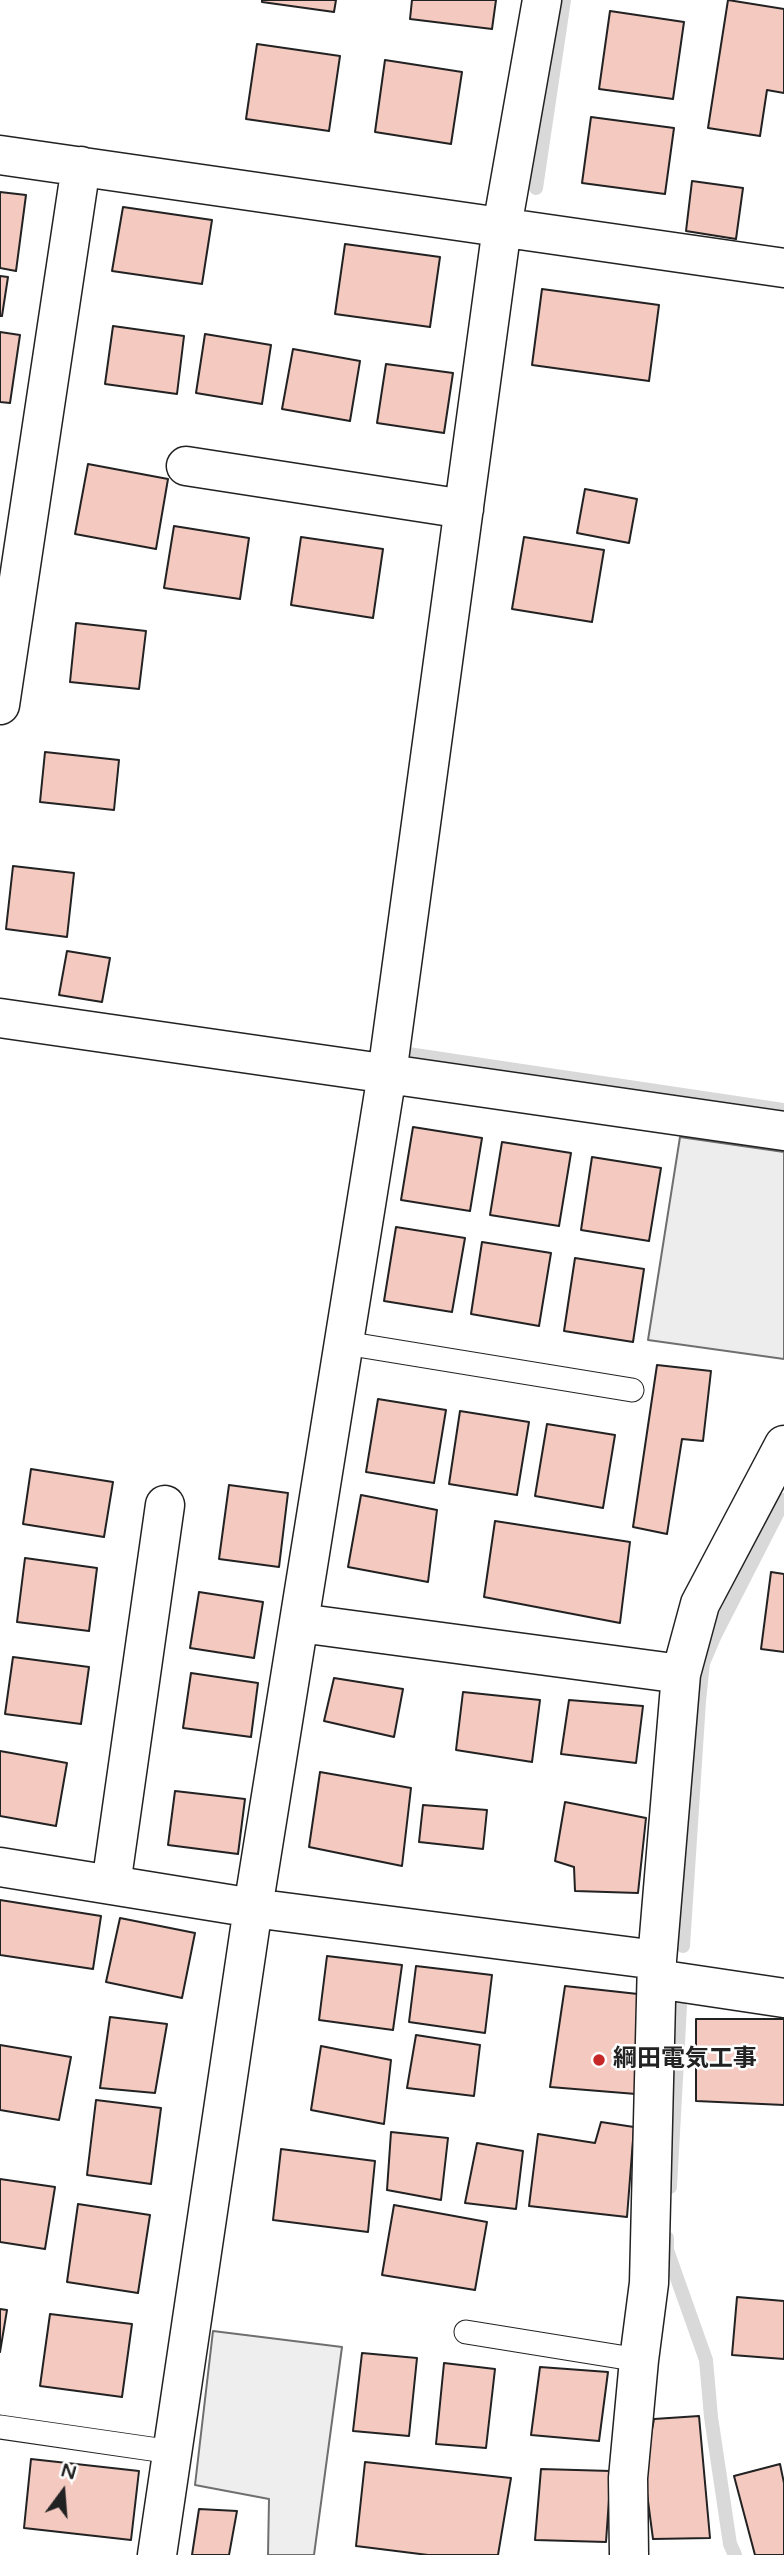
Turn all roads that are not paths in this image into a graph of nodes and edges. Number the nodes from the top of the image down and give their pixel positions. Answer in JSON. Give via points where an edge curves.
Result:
{"nodes":[{"id":1,"x":541,"y":0,"type":"edge"},
{"id":2,"x":0,"y":155,"type":"edge"},
{"id":3,"x":81,"y":166,"type":"junction"},
{"id":4,"x":502,"y":227,"type":"junction"},
{"id":5,"x":784,"y":268,"type":"edge"},
{"id":6,"x":186,"y":466,"type":"dead end"},
{"id":7,"x":464,"y":509,"type":"junction"},
{"id":8,"x":0,"y":705,"type":"edge"},
{"id":9,"x":0,"y":1018,"type":"edge"},
{"id":10,"x":387,"y":1074,"type":"junction"},
{"id":11,"x":784,"y":1131,"type":"edge"},
{"id":12,"x":345,"y":1343,"type":"junction"},
{"id":13,"x":632,"y":1390,"type":"dead end"},
{"id":14,"x":784,"y":1445,"type":"edge"},
{"id":15,"x":165,"y":1505,"type":"dead end"},
{"id":16,"x":300,"y":1623,"type":"junction"},
{"id":17,"x":681,"y":1674,"type":"junction"},
{"id":18,"x":0,"y":1867,"type":"edge"},
{"id":19,"x":111,"y":1885,"type":"junction"},
{"id":20,"x":253,"y":1908,"type":"junction"},
{"id":21,"x":657,"y":1970,"type":"junction"},
{"id":22,"x":784,"y":1998,"type":"edge"},
{"id":23,"x":467,"y":2332,"type":"dead end"},
{"id":24,"x":639,"y":2360,"type":"junction"},
{"id":25,"x":0,"y":2427,"type":"edge"},
{"id":26,"x":172,"y":2452,"type":"junction"},
{"id":27,"x":158,"y":2555,"type":"edge"},
{"id":28,"x":629,"y":2555,"type":"edge"}],
"edges":[{"from":1,"to":4,"type":"street"},
{"from":2,"to":3,"type":"street"},
{"from":3,"to":4,"type":"street"},
{"from":3,"to":8,"type":"street"},
{"from":4,"to":5,"type":"street"},
{"from":4,"to":7,"type":"street"},
{"from":6,"to":7,"type":"street"},
{"from":7,"to":10,"type":"street"},
{"from":9,"to":10,"type":"street"},
{"from":10,"to":11,"type":"street"},
{"from":10,"to":12,"type":"street"},
{"from":12,"to":13,"type":"lane"},
{"from":12,"to":16,"type":"street"},
{"from":14,"to":17,"type":"street","via":[[700,1604]]},
{"from":15,"to":19,"type":"street"},
{"from":16,"to":17,"type":"street"},
{"from":16,"to":20,"type":"street"},
{"from":17,"to":21,"type":"street"},
{"from":18,"to":19,"type":"street"},
{"from":19,"to":20,"type":"street"},
{"from":20,"to":21,"type":"street"},
{"from":20,"to":26,"type":"street"},
{"from":21,"to":22,"type":"street"},
{"from":21,"to":24,"type":"street","via":[[649,2283]]},
{"from":23,"to":24,"type":"lane"},
{"from":24,"to":28,"type":"street","via":[[628,2478]]},
{"from":25,"to":26,"type":"lane"},
{"from":26,"to":27,"type":"street"}]}
